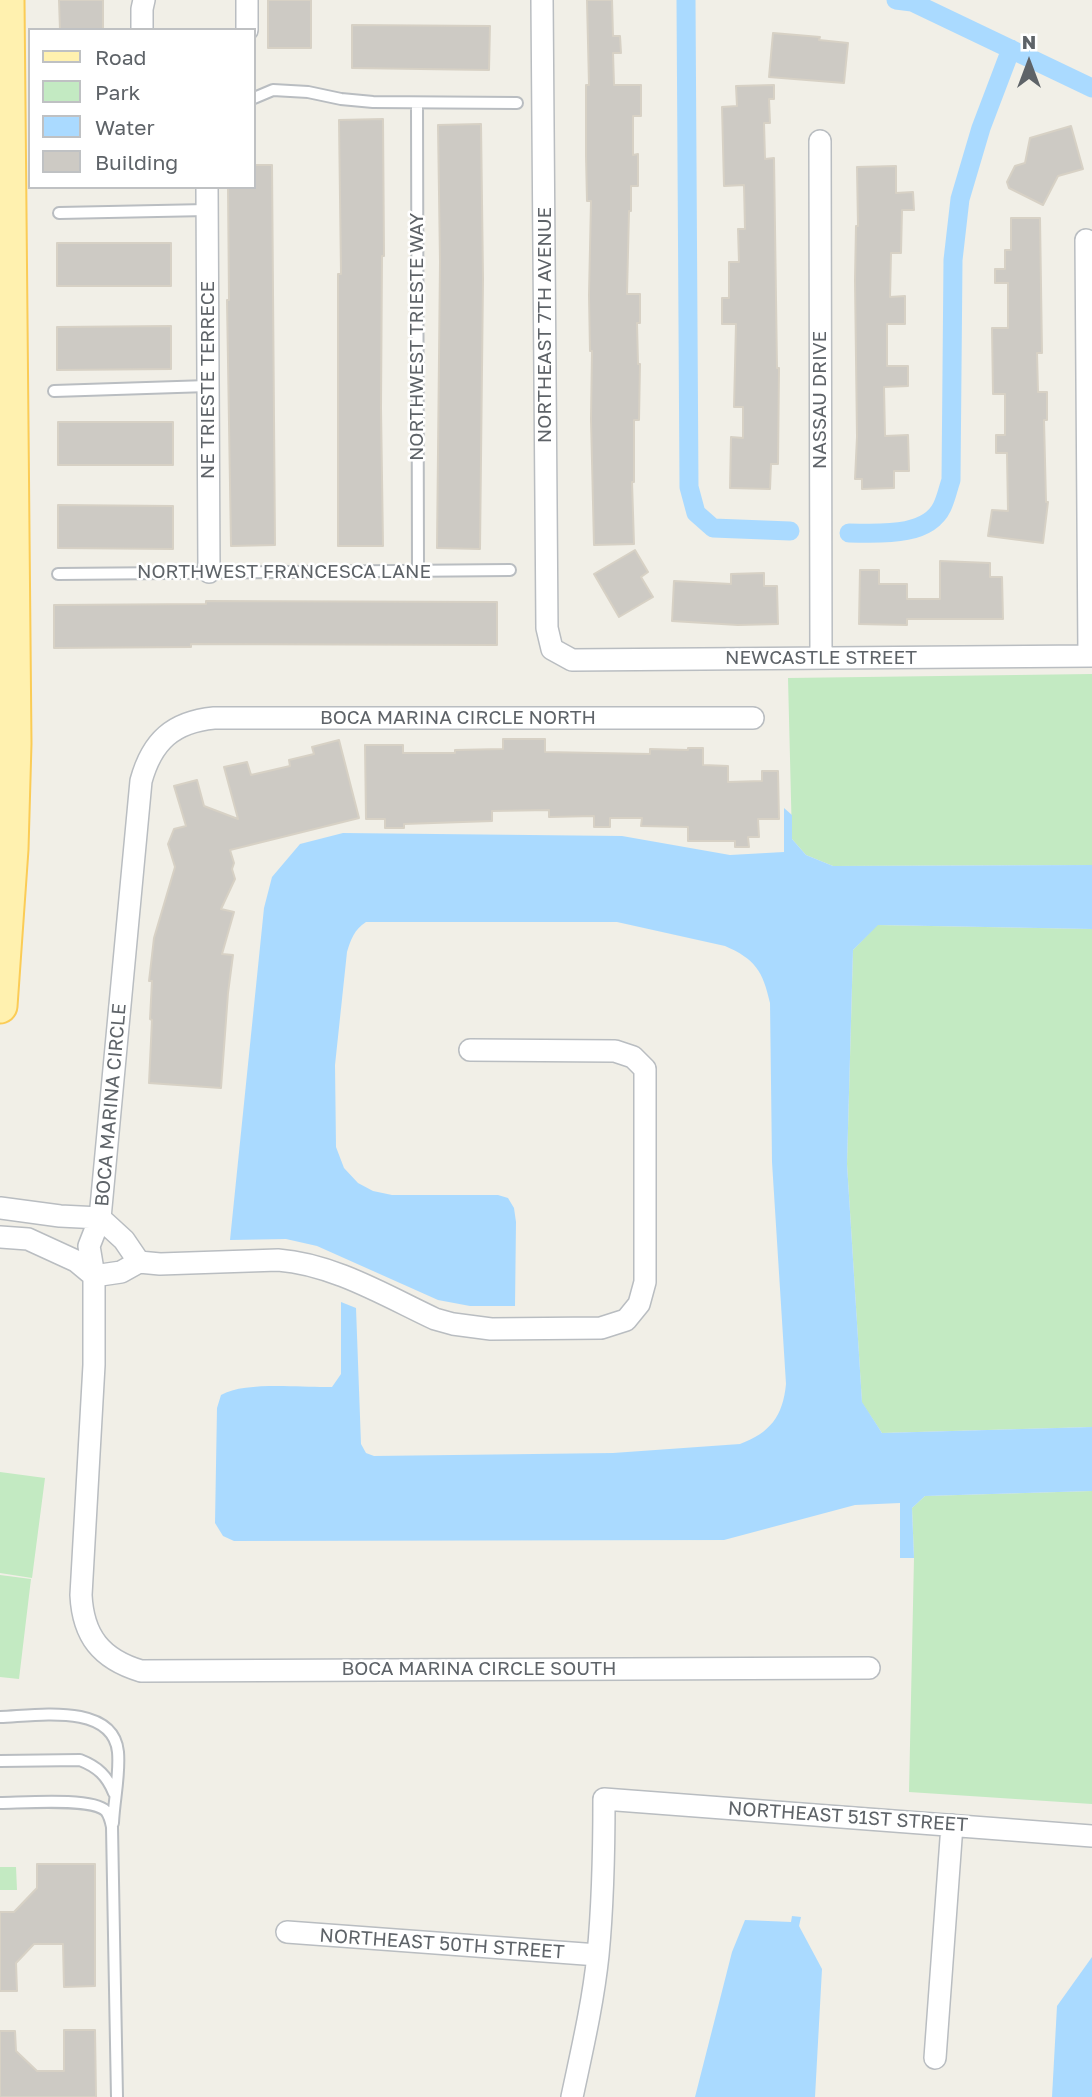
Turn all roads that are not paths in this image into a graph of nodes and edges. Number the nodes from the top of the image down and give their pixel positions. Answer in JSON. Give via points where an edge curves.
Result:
{"nodes":[{"id":1,"x":6,"y":0,"type":"edge"},
{"id":2,"x":144,"y":0,"type":"edge"},
{"id":3,"x":247,"y":0,"type":"edge"},
{"id":4,"x":542,"y":0,"type":"edge"},
{"id":5,"x":142,"y":28,"type":"edge"},
{"id":6,"x":247,"y":28,"type":"edge"},
{"id":7,"x":256,"y":97,"type":"edge"},
{"id":8,"x":416,"y":103,"type":"junction"},
{"id":9,"x":517,"y":103,"type":"dead end"},
{"id":10,"x":11,"y":136,"type":"edge"},
{"id":11,"x":820,"y":141,"type":"dead end"},
{"id":12,"x":207,"y":189,"type":"edge"},
{"id":13,"x":4,"y":191,"type":"edge"},
{"id":14,"x":207,"y":210,"type":"junction"},
{"id":15,"x":59,"y":212,"type":"dead end"},
{"id":16,"x":1086,"y":240,"type":"dead end"},
{"id":17,"x":208,"y":386,"type":"junction"},
{"id":18,"x":54,"y":391,"type":"dead end"},
{"id":19,"x":510,"y":570,"type":"dead end"},
{"id":20,"x":418,"y":571,"type":"junction"},
{"id":21,"x":209,"y":572,"type":"junction"},
{"id":22,"x":58,"y":573,"type":"dead end"},
{"id":23,"x":552,"y":649,"type":"joint"},
{"id":24,"x":1091,"y":656,"type":"edge"},
{"id":25,"x":821,"y":658,"type":"junction"},
{"id":26,"x":7,"y":662,"type":"edge"},
{"id":27,"x":0,"y":701,"type":"edge"},
{"id":28,"x":754,"y":718,"type":"dead end"},
{"id":29,"x":166,"y":736,"type":"joint"},
{"id":30,"x":14,"y":743,"type":"junction"},
{"id":31,"x":0,"y":1006,"type":"edge"},
{"id":32,"x":470,"y":1050,"type":"dead end"},
{"id":33,"x":0,"y":1208,"type":"edge"},
{"id":34,"x":100,"y":1218,"type":"junction"},
{"id":35,"x":0,"y":1237,"type":"edge"},
{"id":36,"x":139,"y":1262,"type":"junction"},
{"id":37,"x":94,"y":1276,"type":"junction"},
{"id":38,"x":97,"y":1644,"type":"joint"},
{"id":39,"x":869,"y":1668,"type":"dead end"},
{"id":40,"x":0,"y":1717,"type":"edge"},
{"id":41,"x":0,"y":1761,"type":"edge"},
{"id":42,"x":114,"y":1793,"type":"junction"},
{"id":43,"x":0,"y":1802,"type":"edge"},
{"id":44,"x":952,"y":1825,"type":"junction"},
{"id":45,"x":112,"y":1827,"type":"junction"},
{"id":46,"x":1092,"y":1836,"type":"edge"},
{"id":47,"x":286,"y":1932,"type":"dead end"},
{"id":48,"x":598,"y":1955,"type":"junction"},
{"id":49,"x":935,"y":2058,"type":"dead end"},
{"id":50,"x":117,"y":2097,"type":"edge"},
{"id":51,"x":572,"y":2097,"type":"edge"}],
"edges":[{"from":1,"to":10,"type":"main road"},
{"from":2,"to":5,"type":"street"},
{"from":3,"to":6,"type":"street"},
{"from":4,"to":23,"type":"street","name":"NORTHEAST 7TH AVENUE","via":[[547,628]]},
{"from":7,"to":8,"type":"lane","via":[[273,90]]},
{"from":8,"to":9,"type":"lane"},
{"from":8,"to":20,"type":"lane","name":"NORTHWEST TRIESTE WAY"},
{"from":10,"to":13,"type":"main road"},
{"from":11,"to":25,"type":"street","name":"NASSAU DRIVE"},
{"from":12,"to":14,"type":"street","name":"NE TRIESTE TERRECE"},
{"from":13,"to":26,"type":"main road"},
{"from":14,"to":15,"type":"lane"},
{"from":14,"to":17,"type":"street","name":"NE TRIESTE TERRECE"},
{"from":16,"to":24,"type":"street"},
{"from":17,"to":18,"type":"lane"},
{"from":17,"to":21,"type":"street","name":"NE TRIESTE TERRECE"},
{"from":19,"to":20,"type":"lane","name":"NORTHWEST FRANCESCA LANE"},
{"from":20,"to":21,"type":"lane","name":"NORTHWEST FRANCESCA LANE"},
{"from":21,"to":22,"type":"lane","name":"NORTHWEST FRANCESCA LANE"},
{"from":23,"to":25,"type":"street","name":"NEWCASTLE STREET","via":[[572,660]]},
{"from":24,"to":25,"type":"street","name":"NEWCASTLE STREET"},
{"from":26,"to":30,"type":"main road"},
{"from":27,"to":30,"type":"main road"},
{"from":28,"to":29,"type":"street","name":"BOCA MARINA CIRCLE NORTH","via":[[214,718],[181,726]]},
{"from":29,"to":34,"type":"street","name":"BOCA MARINA CIRCLE","via":[[154,749],[141,781]]},
{"from":30,"to":31,"type":"main road"},
{"from":32,"to":36,"type":"street","via":[[615,1051],[633,1057],[645,1069],[645,1282],[639,1304],[626,1320],[601,1328],[491,1329],[435,1319],[329,1270],[296,1261]]},
{"from":33,"to":34,"type":"street"},
{"from":34,"to":36,"type":"street"},
{"from":34,"to":37,"type":"street","name":"BOCA MARINA CIRCLE","via":[[89,1246]]},
{"from":35,"to":37,"type":"street","via":[[28,1239],[76,1261]]},
{"from":36,"to":37,"type":"street","via":[[121,1272]]},
{"from":37,"to":38,"type":"street","name":"BOCA MARINA CIRCLE","via":[[81,1595],[87,1629]]},
{"from":38,"to":39,"type":"street","name":"BOCA MARINA CIRCLE SOUTH","via":[[124,1666],[141,1671]]},
{"from":40,"to":42,"type":"lane","via":[[65,1715],[96,1721],[118,1749]]},
{"from":41,"to":42,"type":"lane","via":[[80,1760],[108,1778]]},
{"from":42,"to":45,"type":"lane"},
{"from":43,"to":45,"type":"lane","via":[[82,1802],[107,1812]]},
{"from":44,"to":46,"type":"street","name":"NORTHEAST 51ST STREET"},
{"from":44,"to":48,"type":"street","name":"NORTHEAST 51ST STREET","via":[[604,1799]]},
{"from":44,"to":49,"type":"street"},
{"from":45,"to":50,"type":"lane"},
{"from":47,"to":48,"type":"street","name":"NORTHEAST 50TH STREET"},
{"from":48,"to":51,"type":"street"}]}
